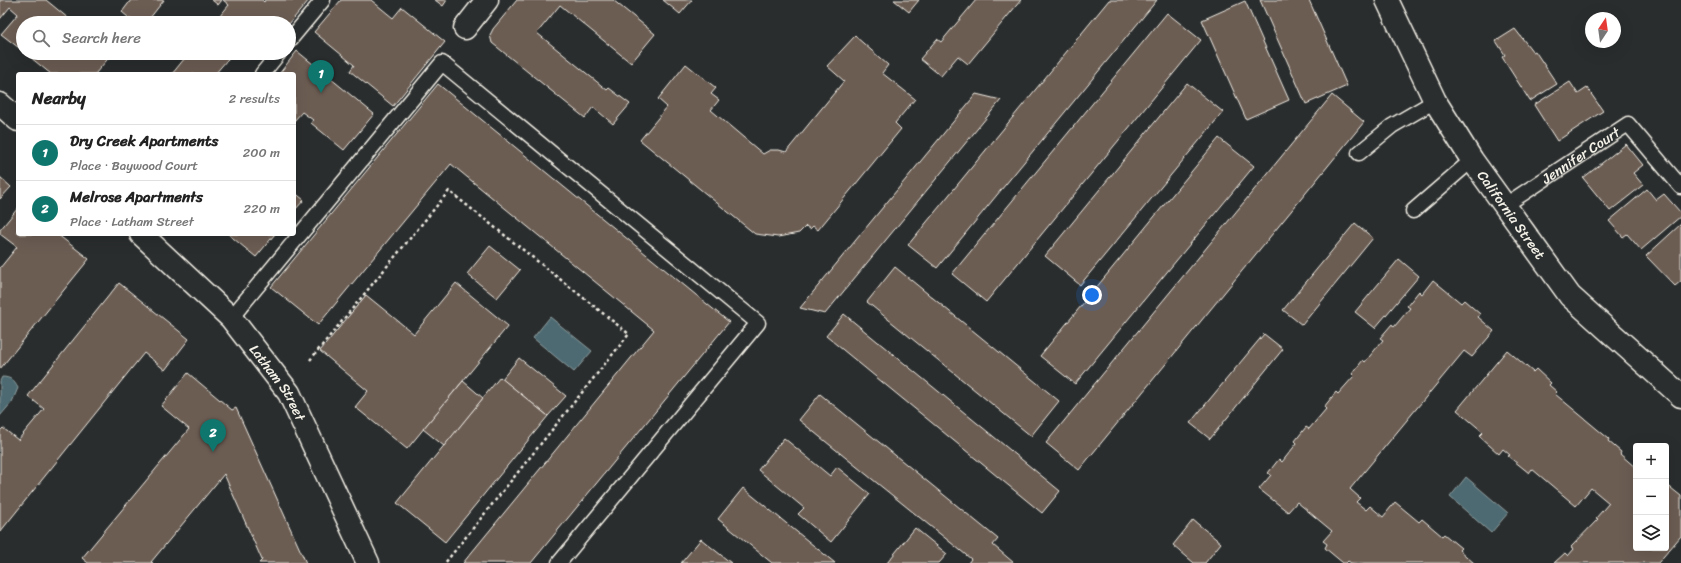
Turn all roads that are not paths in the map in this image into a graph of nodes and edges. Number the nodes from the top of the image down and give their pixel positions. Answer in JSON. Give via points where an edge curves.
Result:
{"nodes":[{"id":1,"x":323,"y":0,"type":"edge"},
{"id":2,"x":487,"y":0,"type":"edge"},
{"id":3,"x":1387,"y":0,"type":"edge"},
{"id":4,"x":465,"y":28,"type":"dead end"},
{"id":5,"x":296,"y":33,"type":"edge"},
{"id":6,"x":273,"y":60,"type":"edge"},
{"id":7,"x":264,"y":72,"type":"edge"},
{"id":8,"x":1435,"y":101,"type":"junction"},
{"id":9,"x":0,"y":104,"type":"edge"},
{"id":10,"x":16,"y":118,"type":"edge"},
{"id":11,"x":1359,"y":153,"type":"dead end"},
{"id":12,"x":1472,"y":160,"type":"junction"},
{"id":13,"x":1681,"y":187,"type":"edge"},
{"id":14,"x":1504,"y":206,"type":"junction"},
{"id":15,"x":1413,"y":211,"type":"dead end"},
{"id":16,"x":143,"y":236,"type":"edge"},
{"id":17,"x":231,"y":318,"type":"junction"},
{"id":18,"x":1681,"y":396,"type":"edge"},
{"id":19,"x":368,"y":563,"type":"edge"},
{"id":20,"x":559,"y":563,"type":"edge"}],
"edges":[{"from":1,"to":5,"type":"lane"},
{"from":2,"to":4,"type":"main road"},
{"from":3,"to":8,"type":"main road","name":"California Street"},
{"from":6,"to":7,"type":"lane"},
{"from":8,"to":11,"type":"lane","via":[[1392,126]]},
{"from":8,"to":12,"type":"main road","name":"California Street"},
{"from":9,"to":10,"type":"main road"},
{"from":12,"to":14,"type":"main road","name":"California Street"},
{"from":12,"to":15,"type":"lane"},
{"from":13,"to":14,"type":"lane","name":"Jennifer Court","via":[[1628,124]]},
{"from":14,"to":18,"type":"main road","name":"California Street","via":[[1570,296]]},
{"from":16,"to":17,"type":"main road","name":"Latham Street"},
{"from":17,"to":19,"type":"main road","name":"Latham Street","via":[[290,393]]},
{"from":17,"to":20,"type":"lane","via":[[442,64],[758,323]]}]}
